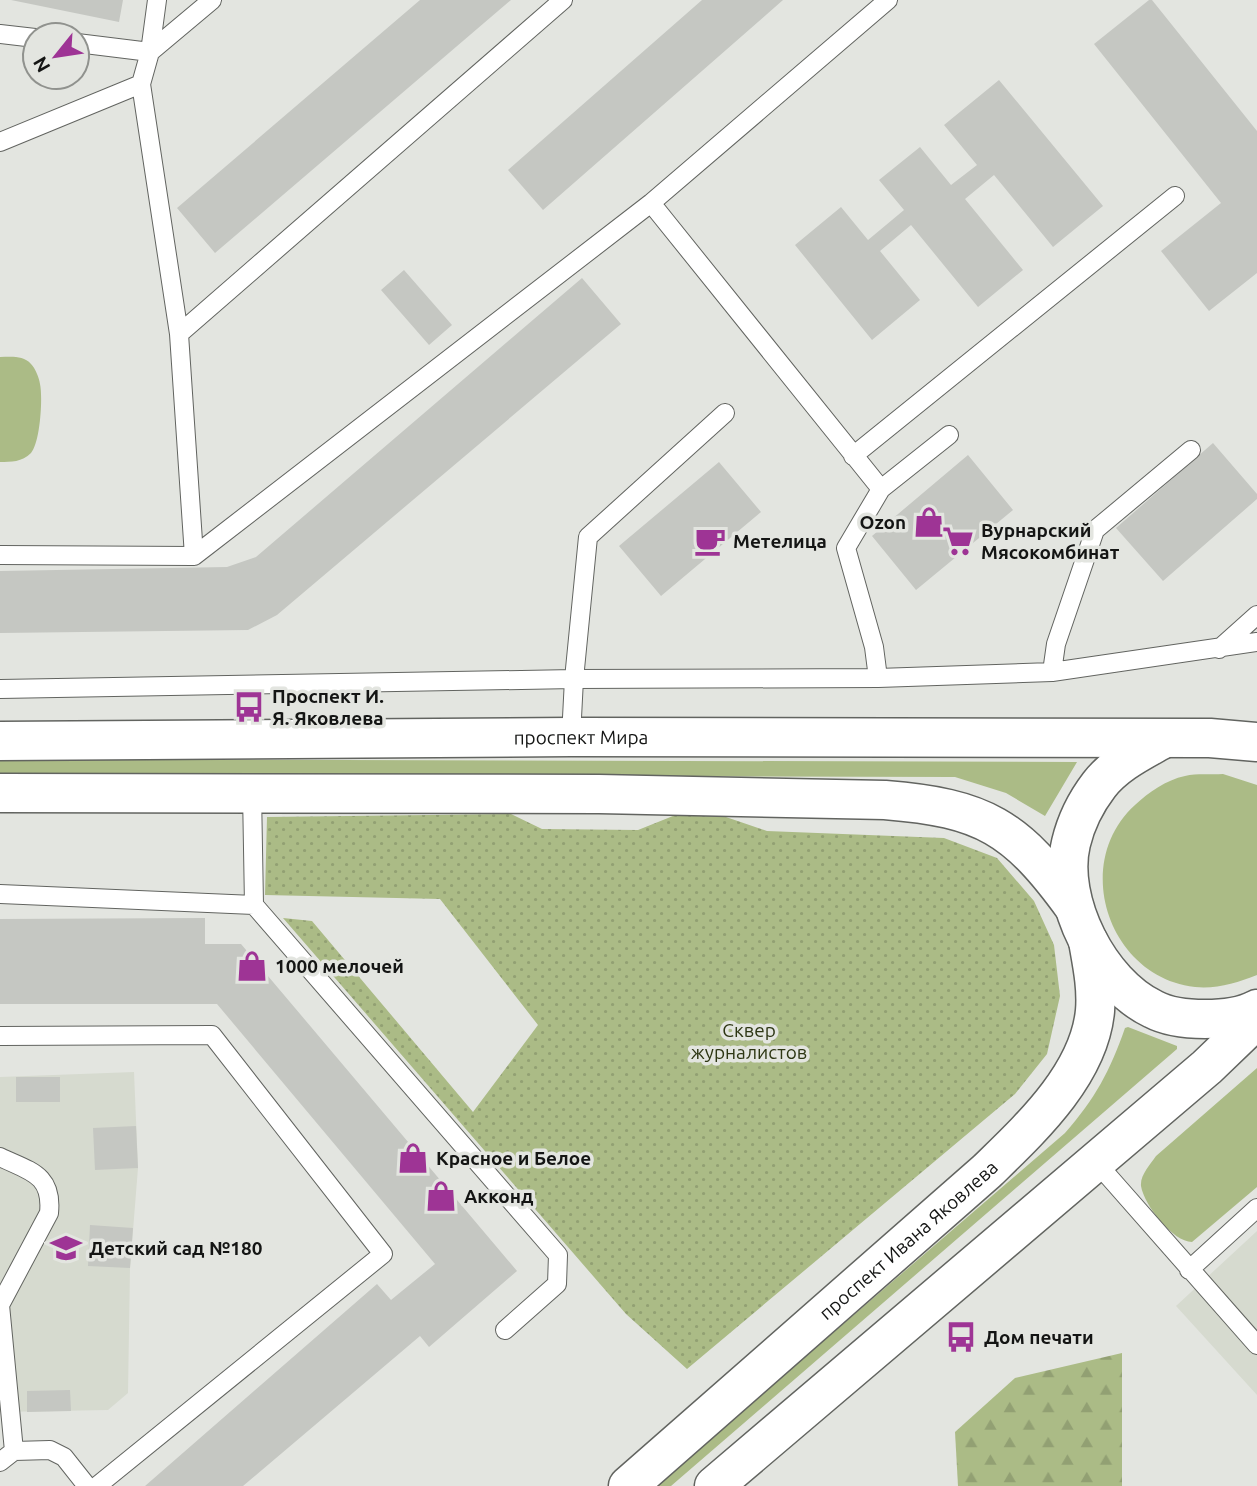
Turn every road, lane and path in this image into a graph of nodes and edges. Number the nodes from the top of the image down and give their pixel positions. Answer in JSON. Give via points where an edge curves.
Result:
{"nodes":[{"id":1,"x":156,"y":0,"type":"edge"},
{"id":2,"x":212,"y":0,"type":"edge"},
{"id":3,"x":563,"y":0,"type":"edge"},
{"id":4,"x":888,"y":0,"type":"edge"},
{"id":5,"x":0,"y":34,"type":"edge"},
{"id":6,"x":21,"y":36,"type":"edge"},
{"id":7,"x":91,"y":45,"type":"edge"},
{"id":8,"x":150,"y":52,"type":"junction"},
{"id":9,"x":141,"y":84,"type":"junction"},
{"id":10,"x":0,"y":142,"type":"edge"},
{"id":11,"x":1175,"y":197,"type":"dead end"},
{"id":12,"x":651,"y":203,"type":"junction"},
{"id":13,"x":179,"y":334,"type":"junction"},
{"id":14,"x":725,"y":413,"type":"dead end"},
{"id":15,"x":949,"y":435,"type":"dead end"},
{"id":16,"x":1191,"y":450,"type":"dead end"},
{"id":17,"x":853,"y":456,"type":"junction"},
{"id":18,"x":881,"y":489,"type":"junction"},
{"id":19,"x":0,"y":555,"type":"edge"},
{"id":20,"x":194,"y":556,"type":"junction"},
{"id":21,"x":1257,"y":615,"type":"edge"},
{"id":22,"x":1257,"y":642,"type":"edge"},
{"id":23,"x":1219,"y":649,"type":"junction"},
{"id":24,"x":1052,"y":672,"type":"junction"},
{"id":25,"x":878,"y":678,"type":"junction"},
{"id":26,"x":573,"y":679,"type":"junction"},
{"id":27,"x":0,"y":689,"type":"edge"},
{"id":28,"x":572,"y":737,"type":"junction"},
{"id":29,"x":1163,"y":739,"type":"junction"},
{"id":30,"x":0,"y":741,"type":"edge"},
{"id":31,"x":1256,"y":742,"type":"edge"},
{"id":32,"x":252,"y":792,"type":"junction"},
{"id":33,"x":0,"y":793,"type":"edge"},
{"id":34,"x":0,"y":894,"type":"edge"},
{"id":35,"x":254,"y":905,"type":"junction"},
{"id":36,"x":1081,"y":924,"type":"junction"},
{"id":37,"x":1257,"y":1009,"type":"edge"},
{"id":38,"x":1257,"y":1019,"type":"edge"},
{"id":39,"x":0,"y":1036,"type":"edge"},
{"id":40,"x":0,"y":1157,"type":"edge"},
{"id":41,"x":1094,"y":1161,"type":"junction"},
{"id":42,"x":1257,"y":1209,"type":"edge"},
{"id":43,"x":1189,"y":1270,"type":"junction"},
{"id":44,"x":505,"y":1330,"type":"dead end"},
{"id":45,"x":1257,"y":1345,"type":"edge"},
{"id":46,"x":7,"y":1456,"type":"edge"},
{"id":47,"x":87,"y":1486,"type":"edge"},
{"id":48,"x":97,"y":1486,"type":"edge"},
{"id":49,"x":628,"y":1486,"type":"edge"},
{"id":50,"x":714,"y":1486,"type":"edge"}],
"edges":[{"from":1,"to":8,"type":"lane"},
{"from":2,"to":8,"type":"lane"},
{"from":3,"to":13,"type":"lane"},
{"from":4,"to":12,"type":"lane"},
{"from":5,"to":6,"type":"lane"},
{"from":7,"to":8,"type":"lane"},
{"from":8,"to":9,"type":"lane"},
{"from":9,"to":10,"type":"lane"},
{"from":9,"to":13,"type":"lane"},
{"from":11,"to":17,"type":"lane"},
{"from":12,"to":17,"type":"lane"},
{"from":12,"to":20,"type":"lane"},
{"from":13,"to":20,"type":"lane"},
{"from":14,"to":26,"type":"lane","via":[[588,537]]},
{"from":15,"to":18,"type":"lane"},
{"from":16,"to":24,"type":"lane","via":[[1095,530],[1056,644]]},
{"from":17,"to":18,"type":"lane"},
{"from":18,"to":25,"type":"lane","via":[[846,548],[874,647]]},
{"from":19,"to":20,"type":"lane"},
{"from":21,"to":23,"type":"lane"},
{"from":22,"to":23,"type":"lane"},
{"from":23,"to":24,"type":"lane"},
{"from":24,"to":25,"type":"lane"},
{"from":25,"to":26,"type":"lane"},
{"from":26,"to":27,"type":"lane","via":[[189,682]]},
{"from":26,"to":28,"type":"lane"},
{"from":28,"to":29,"type":"main road","name":"проспект Мира"},
{"from":28,"to":30,"type":"main road","name":"проспект Мира"},
{"from":29,"to":31,"type":"main road","name":"проспект Мира"},
{"from":29,"to":36,"type":"main road","name":"проспект Ивана Яковлева","via":[[1128,758],[1100,783],[1081,813],[1070,845],[1069,878]]},
{"from":32,"to":33,"type":"main road"},
{"from":32,"to":35,"type":"lane"},
{"from":32,"to":36,"type":"main road","via":[[599,794],[929,804],[968,814],[1023,845],[1049,872]]},
{"from":34,"to":35,"type":"lane"},
{"from":35,"to":44,"type":"lane","via":[[558,1255],[557,1284]]},
{"from":36,"to":37,"type":"main road","via":[[1107,970],[1127,992],[1154,1010],[1190,1019],[1221,1019]]},
{"from":36,"to":49,"type":"main road","name":"проспект Ивана Яковлева","via":[[1095,978],[1095,1014],[1067,1085],[967,1189]]},
{"from":38,"to":41,"type":"main road"},
{"from":39,"to":48,"type":"lane","via":[[212,1035],[383,1254]]},
{"from":40,"to":46,"type":"lane","via":[[37,1175],[51,1196],[49,1213],[0,1305]]},
{"from":41,"to":43,"type":"lane"},
{"from":41,"to":50,"type":"main road"},
{"from":42,"to":43,"type":"lane"},
{"from":43,"to":45,"type":"lane"},
{"from":46,"to":47,"type":"lane","via":[[50,1450],[64,1457]]}]}
